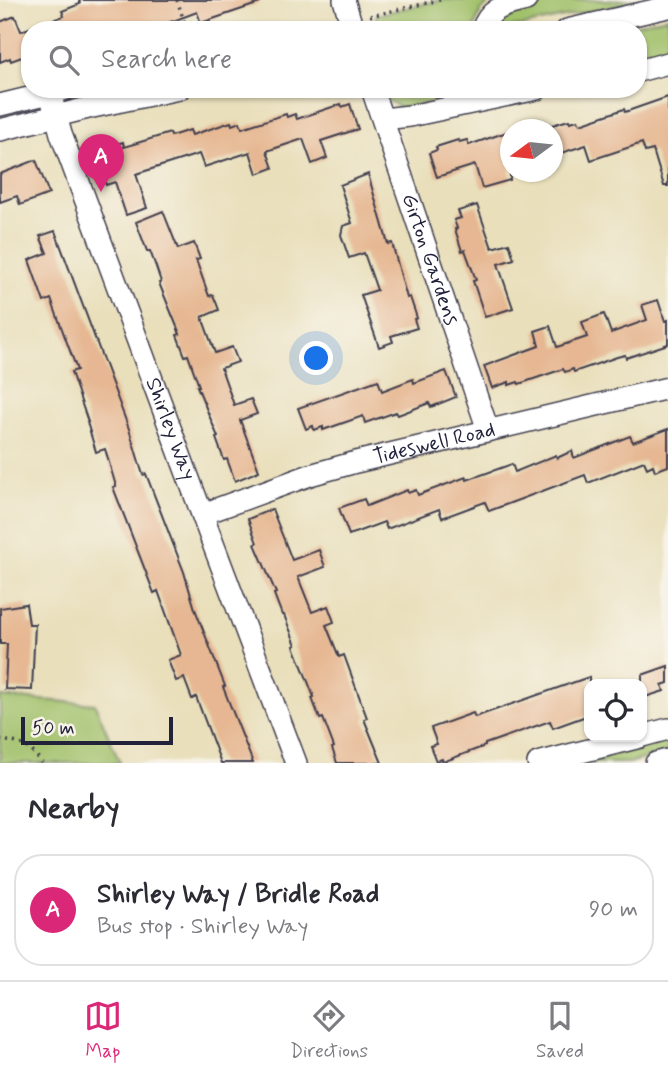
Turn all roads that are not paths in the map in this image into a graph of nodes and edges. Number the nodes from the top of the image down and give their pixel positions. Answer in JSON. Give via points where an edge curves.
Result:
{"nodes":[{"id":1,"x":344,"y":0,"type":"edge"},
{"id":2,"x":526,"y":0,"type":"edge"},
{"id":3,"x":668,"y":7,"type":"edge"},
{"id":4,"x":351,"y":21,"type":"edge"},
{"id":5,"x":485,"y":21,"type":"edge"},
{"id":6,"x":607,"y":21,"type":"edge"},
{"id":7,"x":668,"y":62,"type":"edge"},
{"id":8,"x":647,"y":68,"type":"edge"},
{"id":9,"x":29,"y":98,"type":"edge"},
{"id":10,"x":57,"y":98,"type":"edge"},
{"id":11,"x":138,"y":98,"type":"edge"},
{"id":12,"x":375,"y":98,"type":"edge"},
{"id":13,"x":495,"y":98,"type":"edge"},
{"id":14,"x":0,"y":105,"type":"edge"},
{"id":15,"x":56,"y":116,"type":"junction"},
{"id":16,"x":383,"y":119,"type":"junction"},
{"id":17,"x":0,"y":130,"type":"edge"},
{"id":18,"x":668,"y":388,"type":"edge"},
{"id":19,"x":488,"y":430,"type":"junction"},
{"id":20,"x":203,"y":514,"type":"junction"},
{"id":21,"x":668,"y":729,"type":"edge"},
{"id":22,"x":647,"y":735,"type":"edge"},
{"id":23,"x":626,"y":742,"type":"edge"},
{"id":24,"x":579,"y":758,"type":"edge"},
{"id":25,"x":668,"y":760,"type":"edge"},
{"id":26,"x":296,"y":763,"type":"edge"},
{"id":27,"x":538,"y":763,"type":"edge"},
{"id":28,"x":656,"y":763,"type":"edge"}],
"edges":[{"from":1,"to":4,"type":"street"},
{"from":2,"to":5,"type":"street","via":[[500,7]]},
{"from":3,"to":6,"type":"street"},
{"from":7,"to":8,"type":"street"},
{"from":9,"to":14,"type":"street"},
{"from":10,"to":15,"type":"street","name":"Shirley Way"},
{"from":11,"to":15,"type":"street"},
{"from":12,"to":16,"type":"street","name":"Girton Gardens"},
{"from":13,"to":16,"type":"street"},
{"from":15,"to":17,"type":"street"},
{"from":15,"to":20,"type":"street","name":"Shirley Way"},
{"from":16,"to":19,"type":"street","name":"Girton Gardens"},
{"from":18,"to":19,"type":"street","name":"Tideswell Road"},
{"from":19,"to":20,"type":"street","name":"Tideswell Road","via":[[310,475]]},
{"from":20,"to":26,"type":"street","name":"Shirley Way"},
{"from":21,"to":22,"type":"street"},
{"from":23,"to":24,"type":"street"},
{"from":24,"to":27,"type":"street"},
{"from":25,"to":28,"type":"street"}]}
